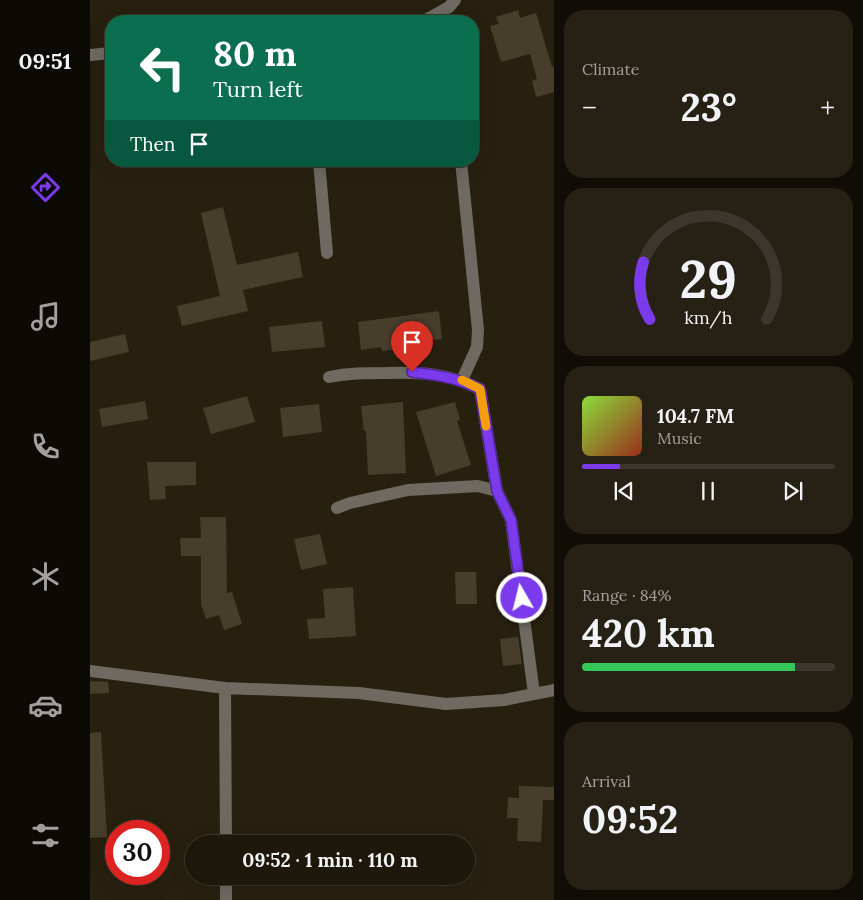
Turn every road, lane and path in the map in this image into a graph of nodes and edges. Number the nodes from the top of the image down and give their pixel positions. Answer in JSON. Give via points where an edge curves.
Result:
{"nodes":[{"id":1,"x":455,"y":0,"type":"edge"},
{"id":2,"x":435,"y":15,"type":"edge"},
{"id":3,"x":105,"y":54,"type":"edge"},
{"id":4,"x":90,"y":55,"type":"edge"},
{"id":5,"x":319,"y":167,"type":"edge"},
{"id":6,"x":461,"y":167,"type":"edge"},
{"id":7,"x":326,"y":253,"type":"dead end"},
{"id":8,"x":329,"y":377,"type":"dead end"},
{"id":9,"x":462,"y":380,"type":"junction"},
{"id":10,"x":497,"y":491,"type":"junction"},
{"id":11,"x":337,"y":508,"type":"dead end"},
{"id":12,"x":90,"y":671,"type":"edge"},
{"id":13,"x":226,"y":688,"type":"junction"},
{"id":14,"x":554,"y":690,"type":"edge"},
{"id":15,"x":534,"y":694,"type":"junction"},
{"id":16,"x":226,"y":835,"type":"edge"},
{"id":17,"x":226,"y":885,"type":"edge"},
{"id":18,"x":226,"y":900,"type":"edge"}],
"edges":[{"from":1,"to":2,"type":"street"},
{"from":3,"to":4,"type":"street"},
{"from":5,"to":7,"type":"street"},
{"from":6,"to":9,"type":"street","via":[[478,330],[477,347]]},
{"from":8,"to":9,"type":"street","via":[[353,372],[412,372]]},
{"from":9,"to":10,"type":"street","via":[[480,389]]},
{"from":10,"to":11,"type":"street","via":[[478,486],[408,490],[350,502]]},
{"from":10,"to":15,"type":"street","via":[[511,520]]},
{"from":12,"to":13,"type":"street"},
{"from":13,"to":15,"type":"street","via":[[359,693],[446,704],[504,700]]},
{"from":13,"to":16,"type":"street"},
{"from":14,"to":15,"type":"street"},
{"from":17,"to":18,"type":"street"}]}
